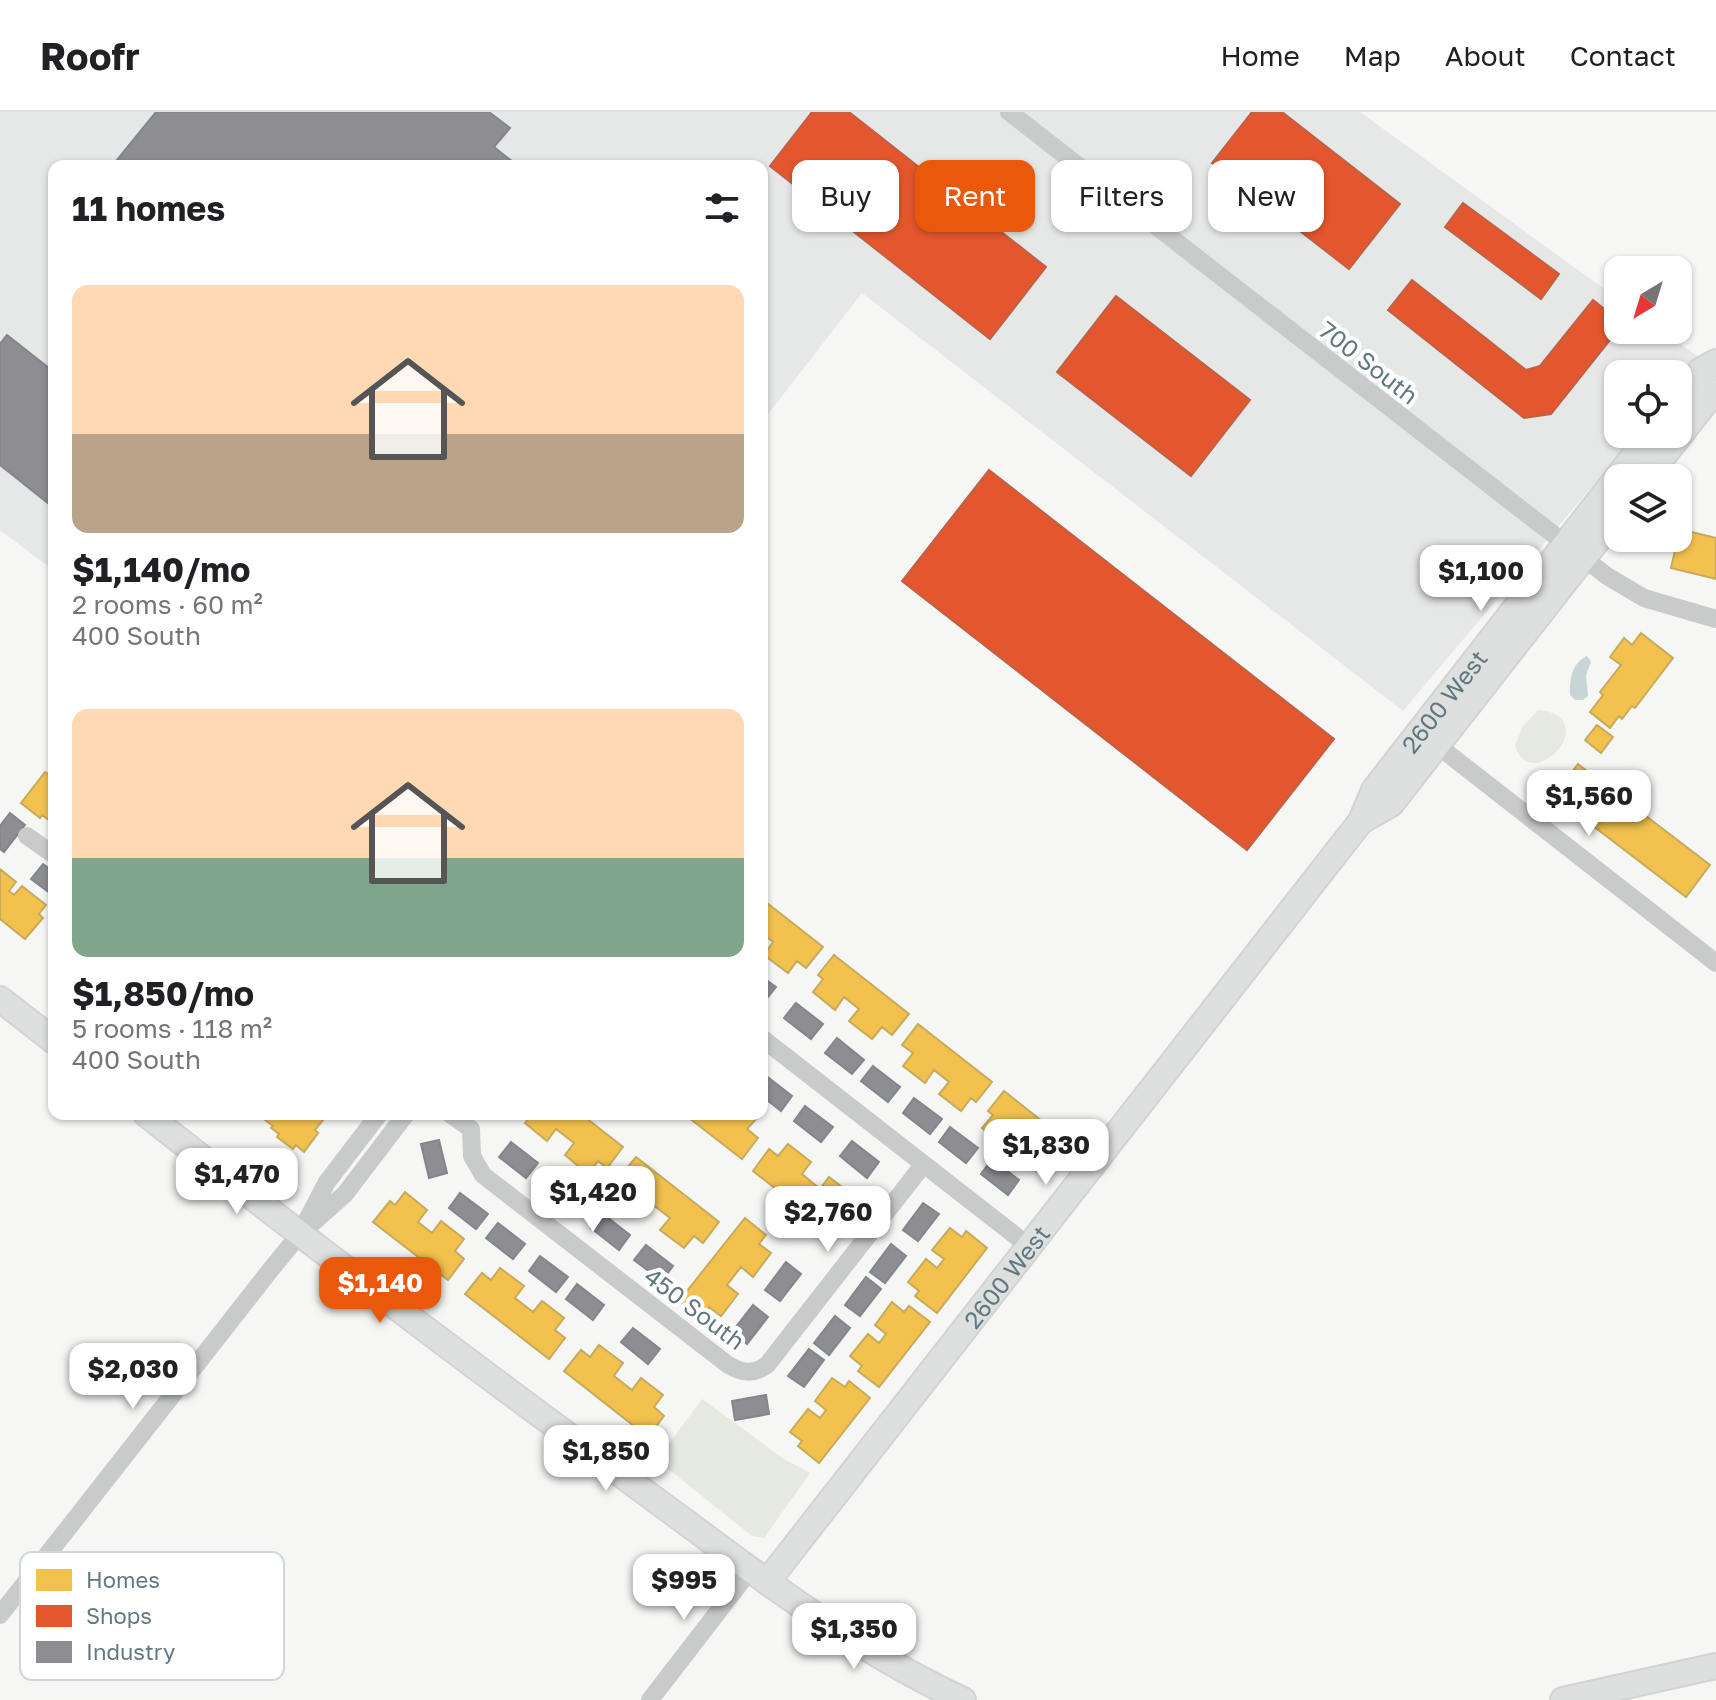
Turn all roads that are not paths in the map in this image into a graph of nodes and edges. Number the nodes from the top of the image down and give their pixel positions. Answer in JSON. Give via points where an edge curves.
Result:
{"nodes":[{"id":1,"x":1009,"y":112,"type":"edge"},
{"id":2,"x":1711,"y":374,"type":"edge"},
{"id":3,"x":1692,"y":389,"type":"edge"},
{"id":4,"x":1642,"y":448,"type":"edge"},
{"id":5,"x":1655,"y":464,"type":"edge"},
{"id":6,"x":1604,"y":526,"type":"edge"},
{"id":7,"x":1574,"y":551,"type":"junction"},
{"id":8,"x":1716,"y":619,"type":"edge"},
{"id":9,"x":1437,"y":745,"type":"junction"},
{"id":10,"x":1361,"y":821,"type":"junction"},
{"id":11,"x":27,"y":836,"type":"dead end"},
{"id":12,"x":48,"y":851,"type":"edge"},
{"id":13,"x":1716,"y":963,"type":"edge"},
{"id":14,"x":0,"y":999,"type":"edge"},
{"id":15,"x":48,"y":1036,"type":"edge"},
{"id":16,"x":768,"y":1043,"type":"edge"},
{"id":17,"x":154,"y":1120,"type":"edge"},
{"id":18,"x":374,"y":1120,"type":"edge"},
{"id":19,"x":401,"y":1120,"type":"edge"},
{"id":20,"x":458,"y":1120,"type":"edge"},
{"id":21,"x":478,"y":1120,"type":"edge"},
{"id":22,"x":471,"y":1129,"type":"junction"},
{"id":23,"x":923,"y":1165,"type":"junction"},
{"id":24,"x":299,"y":1235,"type":"junction"},
{"id":25,"x":1030,"y":1247,"type":"junction"},
{"id":26,"x":50,"y":1552,"type":"edge"},
{"id":27,"x":759,"y":1575,"type":"junction"},
{"id":28,"x":20,"y":1590,"type":"edge"},
{"id":29,"x":0,"y":1615,"type":"edge"},
{"id":30,"x":1716,"y":1666,"type":"edge"},
{"id":31,"x":650,"y":1700,"type":"edge"},
{"id":32,"x":963,"y":1700,"type":"edge"},
{"id":33,"x":1563,"y":1700,"type":"edge"}],
"edges":[{"from":1,"to":7,"type":"street","name":"700 South"},
{"from":2,"to":3,"type":"street"},
{"from":2,"to":5,"type":"street"},
{"from":4,"to":7,"type":"street","name":"2600 West"},
{"from":6,"to":7,"type":"street","name":"2600 West"},
{"from":7,"to":8,"type":"street","name":"700 South","via":[[1644,598]]},
{"from":7,"to":9,"type":"street","name":"2600 West"},
{"from":7,"to":10,"type":"street","name":"2600 West","via":[[1374,790]]},
{"from":9,"to":10,"type":"street","name":"2600 West","via":[[1391,804]]},
{"from":9,"to":13,"type":"street"},
{"from":10,"to":25,"type":"street","name":"2600 West"},
{"from":11,"to":12,"type":"street"},
{"from":14,"to":15,"type":"street"},
{"from":16,"to":23,"type":"street"},
{"from":17,"to":24,"type":"street"},
{"from":18,"to":24,"type":"street","via":[[327,1182]]},
{"from":19,"to":24,"type":"street","via":[[345,1194]]},
{"from":20,"to":22,"type":"street"},
{"from":21,"to":22,"type":"street"},
{"from":22,"to":23,"type":"street","name":"450 South","via":[[472,1156],[483,1175],[727,1364],[750,1373],[767,1365]]},
{"from":23,"to":25,"type":"street"},
{"from":24,"to":26,"type":"street"},
{"from":24,"to":27,"type":"street"},
{"from":25,"to":27,"type":"street","name":"2600 West"},
{"from":27,"to":31,"type":"street","name":"2600 West"},
{"from":27,"to":32,"type":"street","via":[[860,1646]]},
{"from":28,"to":29,"type":"street"},
{"from":30,"to":33,"type":"street"}]}
